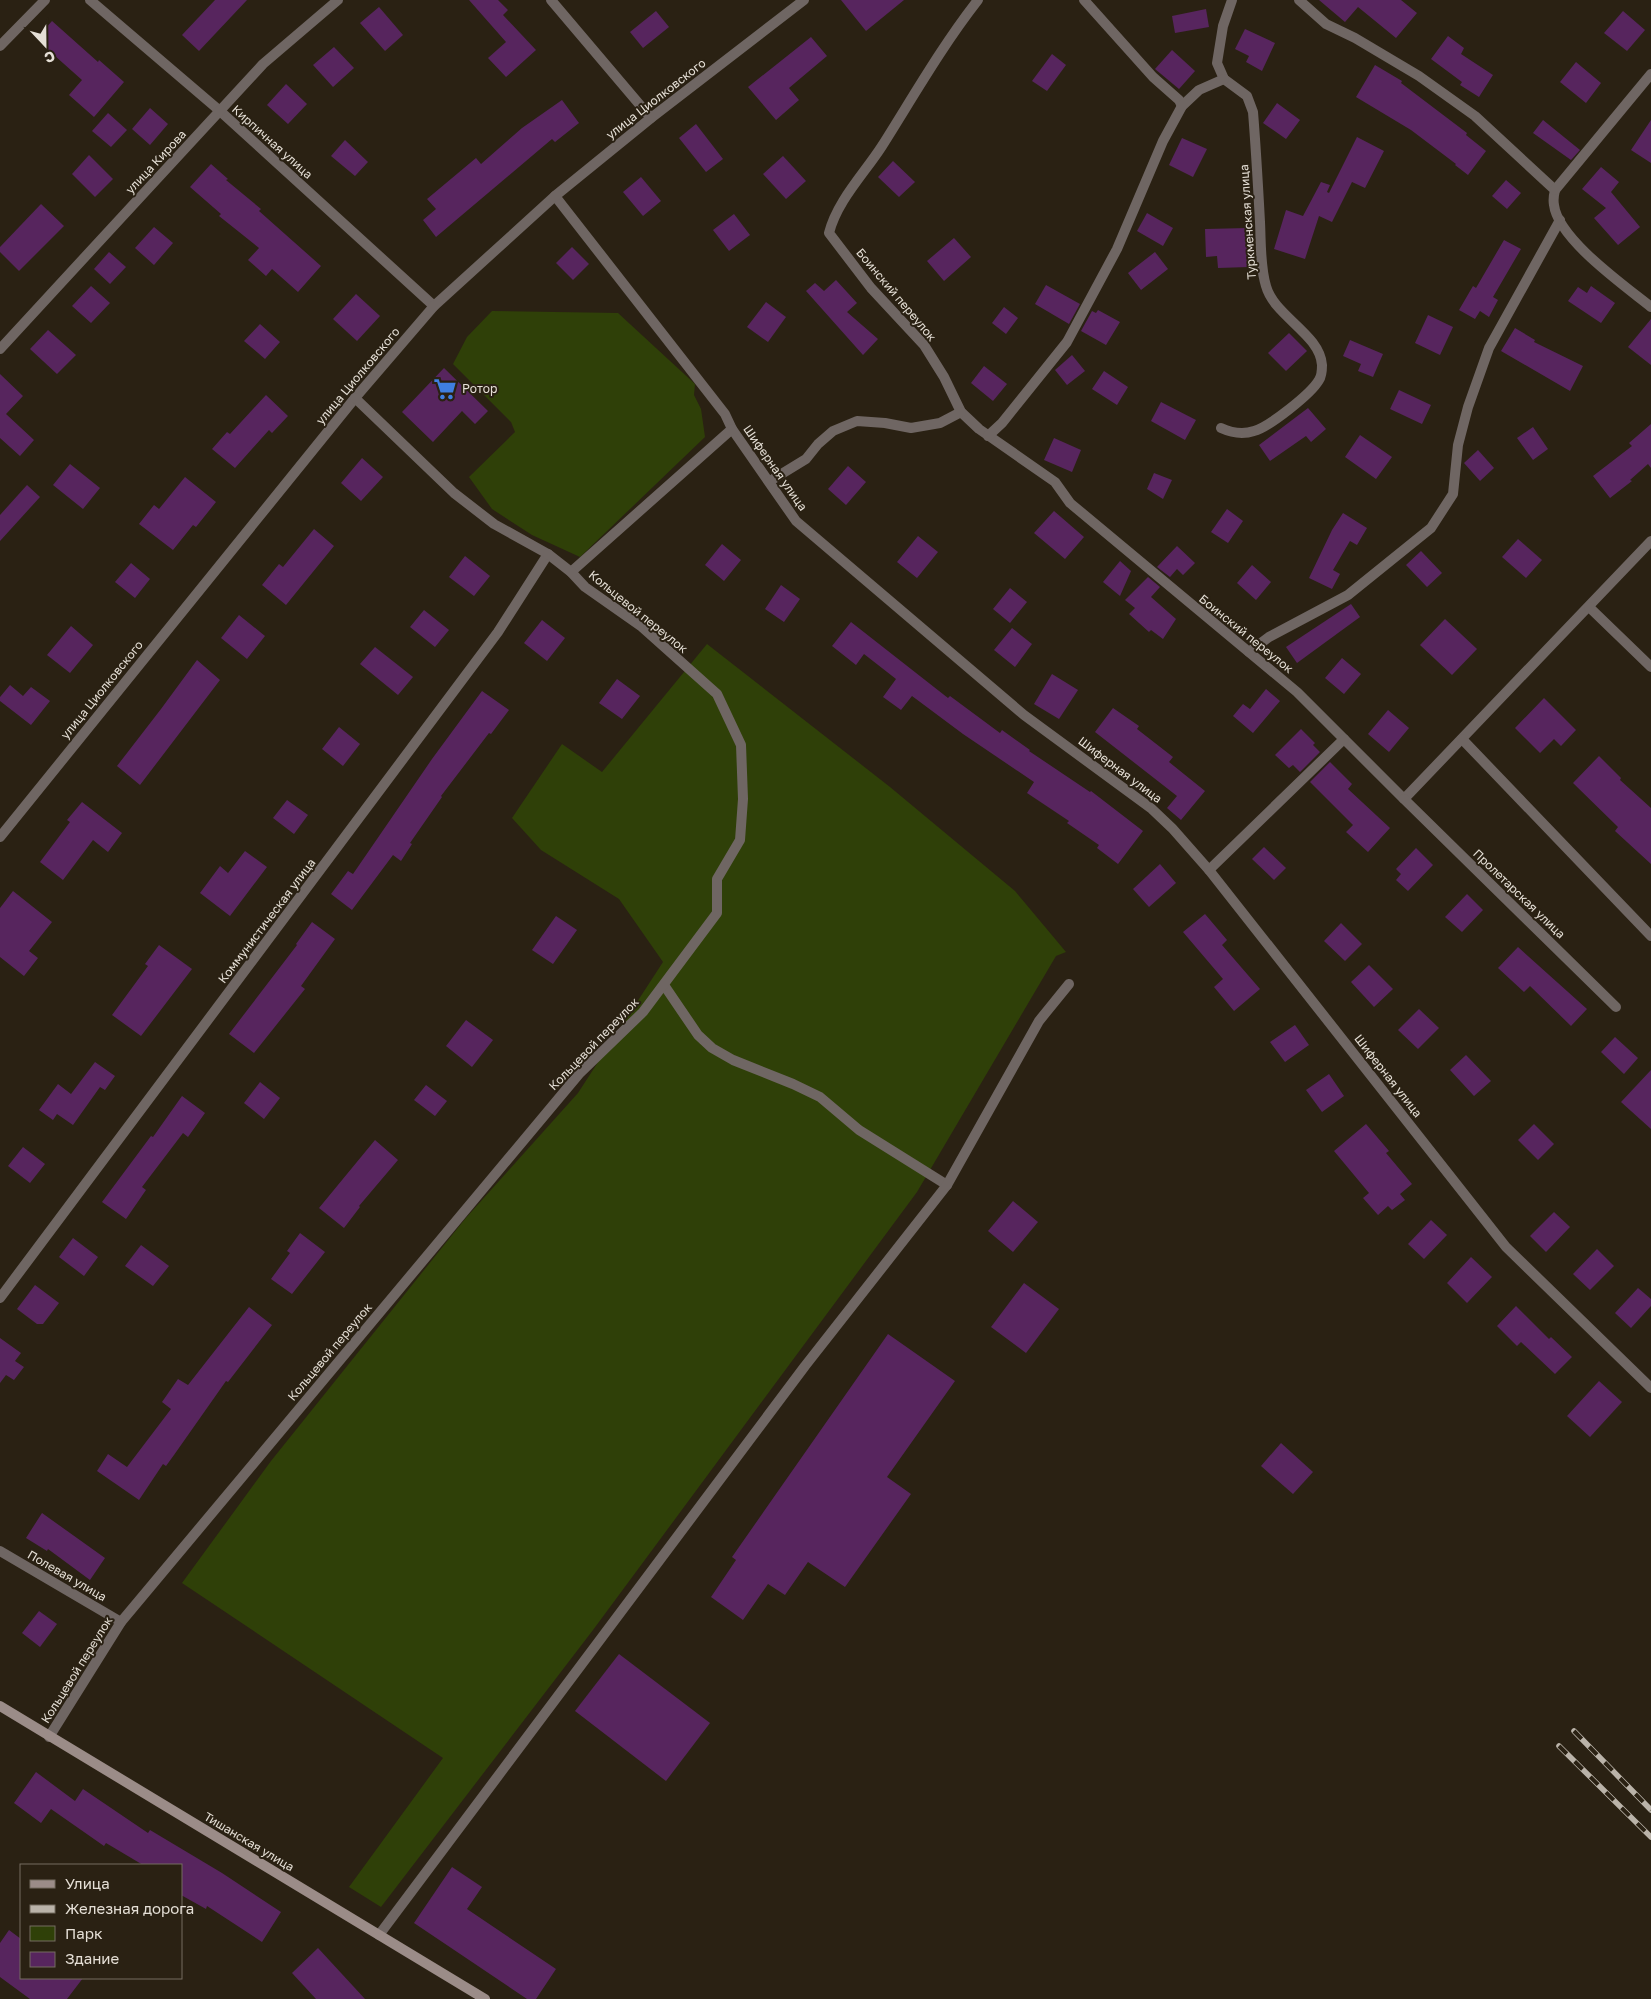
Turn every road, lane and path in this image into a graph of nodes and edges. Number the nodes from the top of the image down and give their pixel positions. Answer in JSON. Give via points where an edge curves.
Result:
{"nodes":[{"id":1,"x":45,"y":0,"type":"edge"},
{"id":2,"x":90,"y":0,"type":"edge"},
{"id":3,"x":338,"y":0,"type":"edge"},
{"id":4,"x":551,"y":0,"type":"edge"},
{"id":5,"x":804,"y":0,"type":"edge"},
{"id":6,"x":978,"y":0,"type":"edge"},
{"id":7,"x":1084,"y":0,"type":"edge"},
{"id":8,"x":1232,"y":0,"type":"edge"},
{"id":9,"x":1299,"y":0,"type":"edge"},
{"id":10,"x":0,"y":46,"type":"edge"},
{"id":11,"x":1651,"y":74,"type":"edge"},
{"id":12,"x":1224,"y":80,"type":"junction"},
{"id":13,"x":1182,"y":106,"type":"junction"},
{"id":14,"x":220,"y":111,"type":"junction"},
{"id":15,"x":651,"y":118,"type":"junction"},
{"id":16,"x":1555,"y":190,"type":"junction"},
{"id":17,"x":555,"y":196,"type":"junction"},
{"id":18,"x":1560,"y":220,"type":"junction"},
{"id":19,"x":434,"y":306,"type":"junction"},
{"id":20,"x":1651,"y":308,"type":"edge"},
{"id":21,"x":0,"y":348,"type":"edge"},
{"id":22,"x":355,"y":398,"type":"junction"},
{"id":23,"x":961,"y":412,"type":"junction"},
{"id":24,"x":1221,"y":428,"type":"dead end"},
{"id":25,"x":732,"y":429,"type":"junction"},
{"id":26,"x":988,"y":436,"type":"junction"},
{"id":27,"x":770,"y":481,"type":"junction"},
{"id":28,"x":1651,"y":542,"type":"edge"},
{"id":29,"x":548,"y":554,"type":"junction"},
{"id":30,"x":571,"y":572,"type":"junction"},
{"id":31,"x":1589,"y":607,"type":"junction"},
{"id":32,"x":1249,"y":652,"type":"junction"},
{"id":33,"x":1651,"y":667,"type":"edge"},
{"id":34,"x":1344,"y":739,"type":"junction"},
{"id":35,"x":1462,"y":739,"type":"junction"},
{"id":36,"x":1404,"y":799,"type":"junction"},
{"id":37,"x":0,"y":837,"type":"edge"},
{"id":38,"x":1209,"y":870,"type":"junction"},
{"id":39,"x":1651,"y":936,"type":"edge"},
{"id":40,"x":1069,"y":984,"type":"dead end"},
{"id":41,"x":664,"y":985,"type":"junction"},
{"id":42,"x":1616,"y":1007,"type":"dead end"},
{"id":43,"x":947,"y":1185,"type":"junction"},
{"id":44,"x":0,"y":1298,"type":"edge"},
{"id":45,"x":1651,"y":1388,"type":"edge"},
{"id":46,"x":0,"y":1551,"type":"edge"},
{"id":47,"x":121,"y":1622,"type":"junction"},
{"id":48,"x":0,"y":1706,"type":"edge"},
{"id":49,"x":50,"y":1737,"type":"junction"},
{"id":50,"x":379,"y":1935,"type":"junction"},
{"id":51,"x":485,"y":1999,"type":"edge"}],
"edges":[{"from":1,"to":10,"type":"street"},
{"from":2,"to":14,"type":"street","name":"Кирпичная улица"},
{"from":3,"to":14,"type":"street","name":"улица Кирова","via":[[263,64]]},
{"from":4,"to":15,"type":"street"},
{"from":5,"to":15,"type":"street","name":"улица Циолковского"},
{"from":6,"to":23,"type":"street","name":"Боинский переулок","via":[[834,216],[830,233],[871,288],[924,345]]},
{"from":7,"to":13,"type":"street"},
{"from":8,"to":12,"type":"street","via":[[1223,26],[1218,63]]},
{"from":9,"to":16,"type":"street","via":[[1326,24],[1419,76],[1475,116]]},
{"from":11,"to":16,"type":"street"},
{"from":12,"to":13,"type":"street","via":[[1199,90]]},
{"from":12,"to":24,"type":"street","name":"Туркменская улица","via":[[1247,96],[1253,112],[1266,287],[1272,300],[1311,342],[1322,366],[1320,379],[1311,391],[1279,417],[1256,431],[1244,434],[1230,433]]},
{"from":13,"to":26,"type":"street","via":[[1116,248],[1067,342]]},
{"from":14,"to":19,"type":"street","name":"Кирпичная улица"},
{"from":14,"to":21,"type":"street","name":"улица Кирова"},
{"from":15,"to":17,"type":"street","name":"улица Циолковского"},
{"from":16,"to":18,"type":"street","via":[[1554,206]]},
{"from":17,"to":19,"type":"street","name":"улица Циолковского"},
{"from":17,"to":25,"type":"street","name":"Шиферная улица","via":[[725,414]]},
{"from":18,"to":20,"type":"street","via":[[1579,247]]},
{"from":18,"to":32,"type":"street","via":[[1489,348],[1458,445],[1453,494],[1431,528],[1348,595],[1269,637]]},
{"from":19,"to":22,"type":"street","name":"улица Циолковского"},
{"from":22,"to":29,"type":"street","name":"Кольцевой переулок","via":[[454,493],[494,524]]},
{"from":22,"to":37,"type":"street","name":"улица Циолковского"},
{"from":23,"to":26,"type":"street","name":"Боинский переулок"},
{"from":23,"to":27,"type":"street","via":[[940,423],[911,428],[857,421],[833,431],[806,460]]},
{"from":25,"to":27,"type":"street","name":"Шиферная улица"},
{"from":25,"to":30,"type":"street"},
{"from":26,"to":32,"type":"street","name":"Боинский переулок","via":[[1055,482],[1070,503]]},
{"from":27,"to":38,"type":"street","name":"Шиферная улица","via":[[796,521],[1024,715],[1152,809]]},
{"from":28,"to":31,"type":"street"},
{"from":29,"to":30,"type":"street","name":"Кольцевой переулок"},
{"from":29,"to":44,"type":"street","name":"Коммунистическая улица","via":[[498,632]]},
{"from":30,"to":41,"type":"street","name":"Кольцевой переулок","via":[[585,587],[642,627],[717,694],[741,745],[743,799],[740,840],[717,879],[717,913]]},
{"from":31,"to":33,"type":"street"},
{"from":31,"to":35,"type":"street"},
{"from":32,"to":34,"type":"street","name":"Боинский переулок"},
{"from":34,"to":36,"type":"street","name":"Боинский переулок"},
{"from":34,"to":38,"type":"street"},
{"from":35,"to":36,"type":"street"},
{"from":35,"to":39,"type":"street"},
{"from":36,"to":42,"type":"street","name":"Пролетарская улица"},
{"from":38,"to":45,"type":"street","name":"Шиферная улица","via":[[1506,1247]]},
{"from":40,"to":43,"type":"street","via":[[1039,1021]]},
{"from":41,"to":43,"type":"street","via":[[698,1034],[712,1048],[820,1097],[859,1130]]},
{"from":41,"to":47,"type":"street","name":"Кольцевой переулок","via":[[643,1012],[579,1074]]},
{"from":43,"to":50,"type":"street","via":[[805,1366]]},
{"from":46,"to":47,"type":"street","name":"Полевая улица"},
{"from":47,"to":49,"type":"street","name":"Кольцевой переулок"},
{"from":48,"to":49,"type":"main road","name":"Тишанская улица"},
{"from":49,"to":50,"type":"main road","name":"Тишанская улица"},
{"from":50,"to":51,"type":"main road","name":"Тишанская улица"}]}
